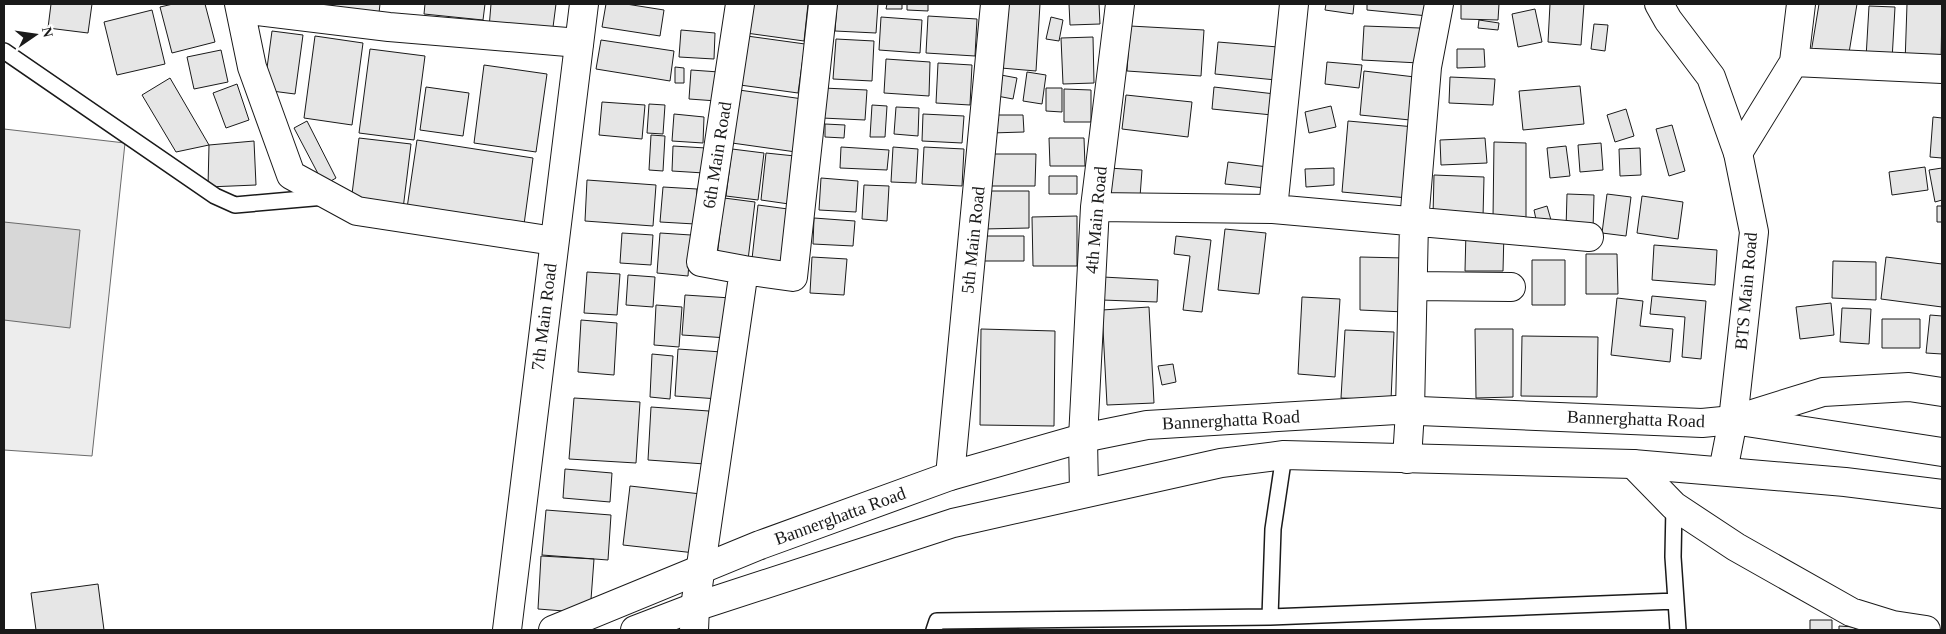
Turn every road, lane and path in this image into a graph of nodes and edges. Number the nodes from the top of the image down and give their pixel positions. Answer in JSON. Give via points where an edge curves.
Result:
{"nodes":[{"id":1,"x":584,"y":4,"type":"edge"},
{"id":2,"x":740,"y":4,"type":"edge"},
{"id":3,"x":822,"y":4,"type":"edge"},
{"id":4,"x":995,"y":4,"type":"edge"},
{"id":5,"x":1120,"y":4,"type":"edge"},
{"id":6,"x":1294,"y":4,"type":"edge"},
{"id":7,"x":1439,"y":4,"type":"edge"},
{"id":8,"x":1660,"y":4,"type":"edge"},
{"id":9,"x":1800,"y":4,"type":"edge"},
{"id":10,"x":240,"y":6,"type":"edge"},
{"id":11,"x":391,"y":15,"type":"edge"},
{"id":12,"x":578,"y":43,"type":"junction"},
{"id":13,"x":4,"y":51,"type":"edge"},
{"id":14,"x":1794,"y":62,"type":"junction"},
{"id":15,"x":1942,"y":69,"type":"edge"},
{"id":16,"x":1738,"y":153,"type":"junction"},
{"id":17,"x":330,"y":196,"type":"junction"},
{"id":18,"x":1095,"y":207,"type":"junction"},
{"id":19,"x":1273,"y":209,"type":"junction"},
{"id":20,"x":1414,"y":222,"type":"junction"},
{"id":21,"x":1589,"y":237,"type":"dead end"},
{"id":22,"x":554,"y":241,"type":"junction"},
{"id":23,"x":744,"y":270,"type":"junction"},
{"id":24,"x":1413,"y":286,"type":"junction"},
{"id":25,"x":1512,"y":288,"type":"dead end"},
{"id":26,"x":1942,"y":392,"type":"edge"},
{"id":27,"x":1410,"y":411,"type":"junction"},
{"id":28,"x":1733,"y":420,"type":"junction"},
{"id":29,"x":1083,"y":438,"type":"junction"},
{"id":30,"x":1942,"y":452,"type":"edge"},
{"id":31,"x":1284,"y":455,"type":"junction"},
{"id":32,"x":1407,"y":459,"type":"junction"},
{"id":33,"x":1633,"y":464,"type":"junction"},
{"id":34,"x":1723,"y":471,"type":"junction"},
{"id":35,"x":950,"y":476,"type":"junction"},
{"id":36,"x":1084,"y":493,"type":"junction"},
{"id":37,"x":1942,"y":494,"type":"edge"},
{"id":38,"x":1674,"y":506,"type":"junction"},
{"id":39,"x":700,"y":570,"type":"junction"},
{"id":40,"x":1676,"y":601,"type":"junction"},
{"id":41,"x":1270,"y":617,"type":"junction"},
{"id":42,"x":694,"y":618,"type":"edge"},
{"id":43,"x":1062,"y":625,"type":"edge"},
{"id":44,"x":1893,"y":628,"type":"edge"},
{"id":45,"x":507,"y":630,"type":"edge"},
{"id":46,"x":553,"y":630,"type":"edge"},
{"id":47,"x":635,"y":630,"type":"edge"},
{"id":48,"x":934,"y":630,"type":"edge"},
{"id":49,"x":1678,"y":630,"type":"edge"},
{"id":50,"x":1926,"y":630,"type":"edge"}],
"edges":[{"from":1,"to":12,"type":"street","name":"7th Main Road"},
{"from":2,"to":23,"type":"street","name":"6th Main Road","via":[[701,262]]},
{"from":3,"to":23,"type":"street","via":[[793,278]]},
{"from":4,"to":35,"type":"street","name":"5th Main Road"},
{"from":5,"to":18,"type":"street","name":"4th Main Road"},
{"from":6,"to":19,"type":"street"},
{"from":7,"to":20,"type":"street","via":[[1426,67]]},
{"from":8,"to":16,"type":"street","name":"BTS Main Road","via":[[1711,78]]},
{"from":9,"to":14,"type":"street"},
{"from":10,"to":11,"type":"street"},
{"from":10,"to":17,"type":"street","via":[[252,67],[291,175]]},
{"from":11,"to":12,"type":"street"},
{"from":12,"to":22,"type":"street","name":"7th Main Road"},
{"from":13,"to":17,"type":"lane","via":[[215,196],[235,205]]},
{"from":14,"to":15,"type":"street"},
{"from":14,"to":16,"type":"street"},
{"from":16,"to":28,"type":"street","name":"BTS Main Road","via":[[1754,232]]},
{"from":17,"to":22,"type":"street","via":[[357,210]]},
{"from":18,"to":19,"type":"street"},
{"from":18,"to":29,"type":"street","name":"4th Main Road"},
{"from":19,"to":20,"type":"street"},
{"from":20,"to":21,"type":"street"},
{"from":20,"to":24,"type":"street"},
{"from":22,"to":45,"type":"street","name":"7th Main Road"},
{"from":23,"to":39,"type":"street"},
{"from":24,"to":25,"type":"street"},
{"from":24,"to":27,"type":"street"},
{"from":26,"to":28,"type":"street","via":[[1909,387],[1824,392]]},
{"from":27,"to":28,"type":"street","name":"Bannerghatta Road","via":[[1694,422]]},
{"from":27,"to":29,"type":"street","name":"Bannerghatta Road","via":[[1147,425]]},
{"from":27,"to":32,"type":"street"},
{"from":28,"to":30,"type":"street","name":"Bannerghatta Road"},
{"from":28,"to":34,"type":"street","name":"BTS Main Road"},
{"from":29,"to":35,"type":"street","name":"Bannerghatta Road"},
{"from":29,"to":36,"type":"street","name":"4th Main Road"},
{"from":31,"to":32,"type":"street"},
{"from":31,"to":36,"type":"street","via":[[1221,463]]},
{"from":31,"to":41,"type":"lane","via":[[1273,529]]},
{"from":32,"to":33,"type":"street"},
{"from":33,"to":34,"type":"street"},
{"from":33,"to":38,"type":"street"},
{"from":34,"to":37,"type":"street"},
{"from":35,"to":39,"type":"street","name":"Bannerghatta Road"},
{"from":36,"to":42,"type":"street","via":[[953,523]]},
{"from":38,"to":40,"type":"lane"},
{"from":38,"to":44,"type":"street","via":[[1736,546],[1852,612]]},
{"from":39,"to":42,"type":"street"},
{"from":39,"to":46,"type":"street","name":"Bannerghatta Road"},
{"from":40,"to":41,"type":"lane"},
{"from":40,"to":49,"type":"lane"},
{"from":41,"to":43,"type":"lane"},
{"from":42,"to":47,"type":"street"},
{"from":43,"to":48,"type":"lane","via":[[937,621]]},
{"from":44,"to":50,"type":"street"}]}
